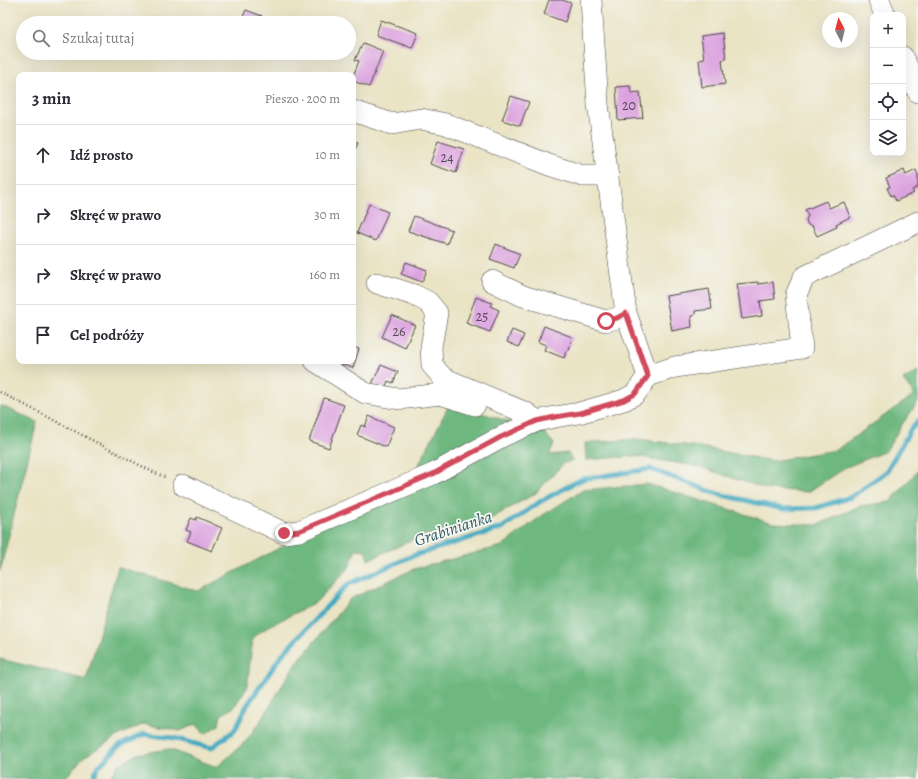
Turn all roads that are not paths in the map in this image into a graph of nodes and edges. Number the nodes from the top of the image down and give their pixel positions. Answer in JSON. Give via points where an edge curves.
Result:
{"nodes":[{"id":1,"x":592,"y":0,"type":"edge"},
{"id":2,"x":879,"y":0,"type":"edge"},
{"id":3,"x":884,"y":12,"type":"edge"},
{"id":4,"x":906,"y":64,"type":"edge"},
{"id":5,"x":918,"y":92,"type":"edge"},
{"id":6,"x":356,"y":112,"type":"edge"},
{"id":7,"x":608,"y":176,"type":"junction"},
{"id":8,"x":918,"y":222,"type":"edge"},
{"id":9,"x":492,"y":281,"type":"dead end"},
{"id":10,"x":377,"y":283,"type":"dead end"},
{"id":11,"x":626,"y":313,"type":"junction"},
{"id":12,"x":320,"y":364,"type":"edge"},
{"id":13,"x":648,"y":376,"type":"junction"},
{"id":14,"x":531,"y":424,"type":"junction"},
{"id":15,"x":183,"y":484,"type":"road end"}],
"edges":[{"from":1,"to":7,"type":"street","via":[[598,104]]},
{"from":2,"to":3,"type":"street"},
{"from":4,"to":5,"type":"street"},
{"from":6,"to":7,"type":"street","via":[[392,124],[421,119],[446,124],[583,176]]},
{"from":7,"to":11,"type":"street"},
{"from":8,"to":13,"type":"street","via":[[804,277],[796,295],[802,348],[675,367]]},
{"from":9,"to":11,"type":"street","via":[[523,296],[606,321]]},
{"from":10,"to":14,"type":"street","via":[[414,295],[428,302],[437,312],[431,347],[432,365],[443,378],[526,413]]},
{"from":11,"to":13,"type":"street"},
{"from":12,"to":14,"type":"street","via":[[365,393],[399,400],[440,394]]},
{"from":13,"to":14,"type":"street","via":[[635,394],[624,400]]},
{"from":14,"to":15,"type":"street","via":[[501,437],[433,474],[299,531],[284,533]]}]}
